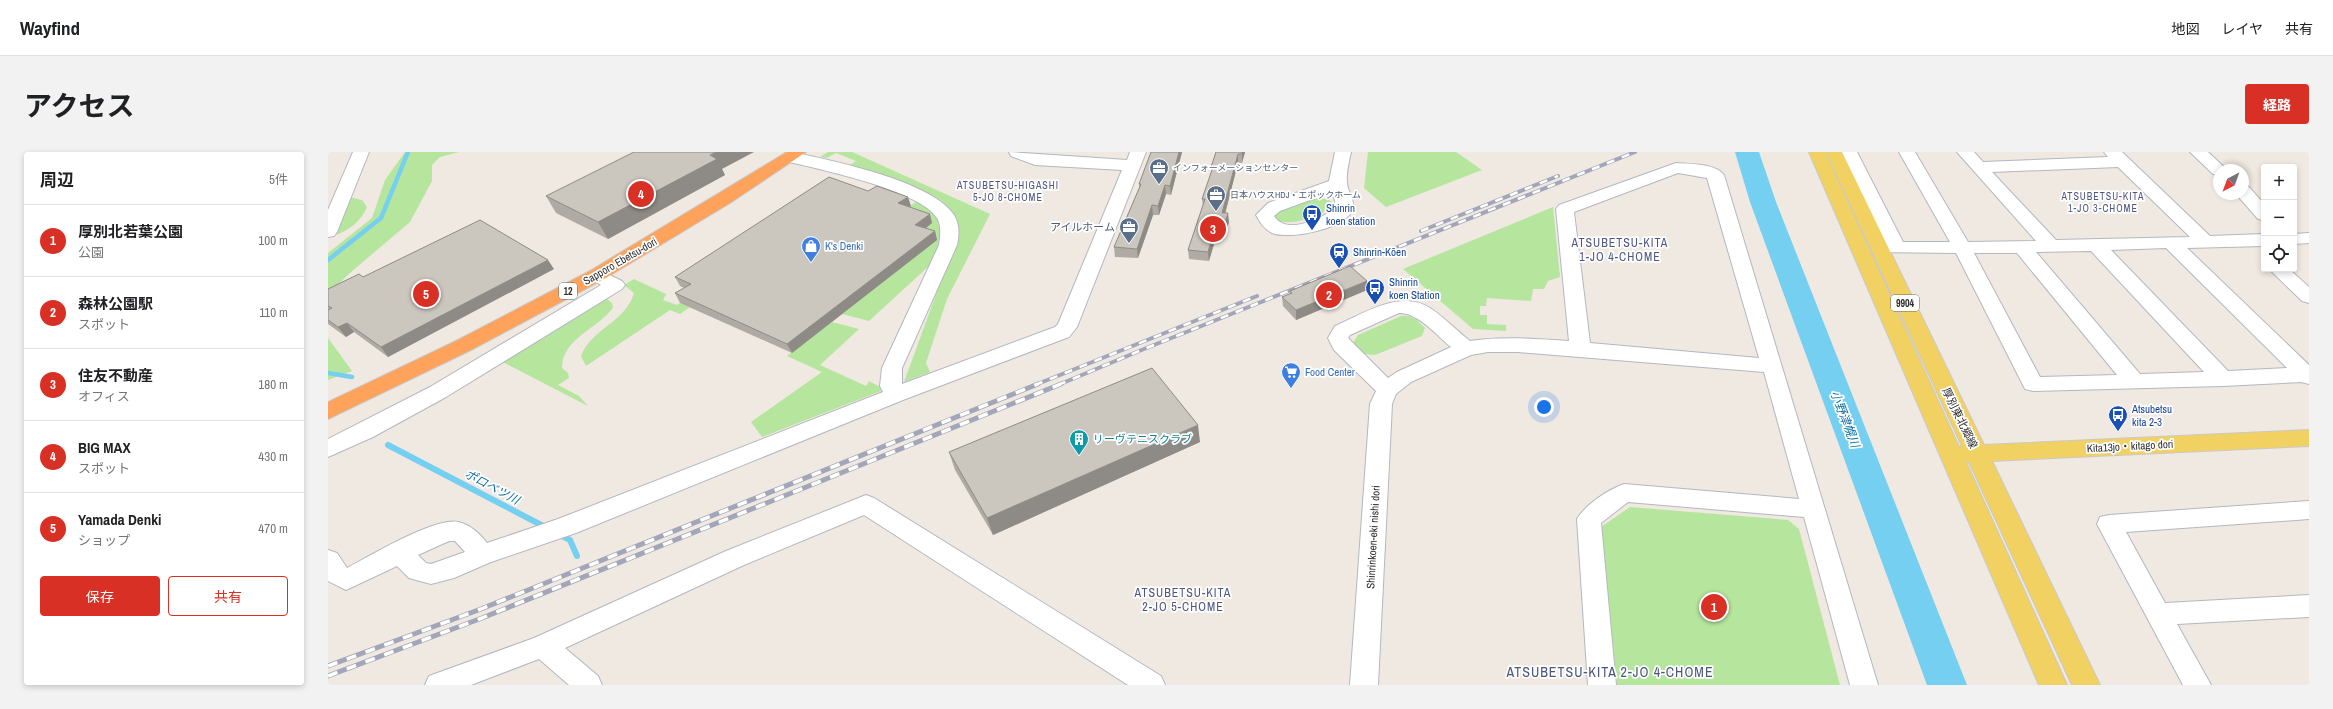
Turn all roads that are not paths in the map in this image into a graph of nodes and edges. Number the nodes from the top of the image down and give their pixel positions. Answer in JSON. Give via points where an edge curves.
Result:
{"nodes":[{"id":1,"x":361,"y":152,"type":"edge"},
{"id":2,"x":1017,"y":152,"type":"edge"},
{"id":3,"x":1342,"y":152,"type":"edge"},
{"id":4,"x":1817,"y":152,"type":"edge"},
{"id":5,"x":1834,"y":152,"type":"edge"},
{"id":6,"x":1849,"y":152,"type":"edge"},
{"id":7,"x":1908,"y":152,"type":"edge"},
{"id":8,"x":1965,"y":152,"type":"edge"},
{"id":9,"x":2198,"y":152,"type":"edge"},
{"id":10,"x":795,"y":154,"type":"edge"},
{"id":11,"x":2117,"y":157,"type":"edge"},
{"id":12,"x":1136,"y":158,"type":"edge"},
{"id":13,"x":2213,"y":165,"type":"edge"},
{"id":14,"x":1979,"y":167,"type":"junction"},
{"id":15,"x":1338,"y":184,"type":"dead end"},
{"id":16,"x":348,"y":186,"type":"junction"},
{"id":17,"x":328,"y":190,"type":"edge"},
{"id":18,"x":2249,"y":198,"type":"edge"},
{"id":19,"x":2261,"y":212,"type":"edge"},
{"id":20,"x":328,"y":232,"type":"edge"},
{"id":21,"x":2309,"y":238,"type":"edge"},
{"id":22,"x":2297,"y":239,"type":"edge"},
{"id":23,"x":2245,"y":240,"type":"junction"},
{"id":24,"x":2261,"y":240,"type":"edge"},
{"id":25,"x":2205,"y":241,"type":"junction"},
{"id":26,"x":2170,"y":242,"type":"junction"},
{"id":27,"x":2096,"y":245,"type":"junction"},
{"id":28,"x":2051,"y":246,"type":"junction"},
{"id":29,"x":1962,"y":247,"type":"junction"},
{"id":30,"x":2022,"y":247,"type":"junction"},
{"id":31,"x":1888,"y":248,"type":"junction"},
{"id":32,"x":2261,"y":254,"type":"edge"},
{"id":33,"x":2281,"y":272,"type":"edge"},
{"id":34,"x":597,"y":275,"type":"junction"},
{"id":35,"x":2309,"y":297,"type":"edge"},
{"id":36,"x":1466,"y":349,"type":"junction"},
{"id":37,"x":1580,"y":349,"type":"junction"},
{"id":38,"x":1771,"y":366,"type":"junction"},
{"id":39,"x":2308,"y":375,"type":"edge"},
{"id":40,"x":2133,"y":380,"type":"junction"},
{"id":41,"x":2223,"y":380,"type":"junction"},
{"id":42,"x":1387,"y":390,"type":"junction"},
{"id":43,"x":895,"y":395,"type":"junction"},
{"id":44,"x":328,"y":411,"type":"edge"},
{"id":45,"x":2309,"y":438,"type":"edge"},
{"id":46,"x":328,"y":449,"type":"edge"},
{"id":47,"x":1952,"y":454,"type":"junction"},
{"id":48,"x":1977,"y":454,"type":"junction"},
{"id":49,"x":1813,"y":510,"type":"junction"},
{"id":50,"x":2309,"y":510,"type":"edge"},
{"id":51,"x":400,"y":554,"type":"junction"},
{"id":52,"x":482,"y":555,"type":"junction"},
{"id":53,"x":328,"y":560,"type":"edge"},
{"id":54,"x":2309,"y":606,"type":"edge"},
{"id":55,"x":2158,"y":614,"type":"junction"},
{"id":56,"x":543,"y":646,"type":"junction"},
{"id":57,"x":439,"y":685,"type":"edge"},
{"id":58,"x":588,"y":685,"type":"edge"},
{"id":59,"x":1151,"y":685,"type":"edge"},
{"id":60,"x":1364,"y":685,"type":"edge"},
{"id":61,"x":1602,"y":685,"type":"edge"},
{"id":62,"x":1864,"y":685,"type":"edge"},
{"id":63,"x":2053,"y":685,"type":"edge"},
{"id":64,"x":2086,"y":685,"type":"edge"},
{"id":65,"x":2197,"y":685,"type":"edge"}],
"edges":[{"from":1,"to":16,"type":"street"},
{"from":2,"to":12,"type":"street","via":[[1035,160]]},
{"from":3,"to":15,"type":"street"},
{"from":4,"to":47,"type":"main road","name":"厚別東北郷線","number":"9904"},
{"from":5,"to":31,"type":"main road","name":"厚別東北郷線","number":"9904"},
{"from":6,"to":31,"type":"street"},
{"from":7,"to":29,"type":"street"},
{"from":8,"to":14,"type":"street"},
{"from":9,"to":13,"type":"street"},
{"from":10,"to":34,"type":"highway","name":"Sapporo Ebetsu-dori","number":"12"},
{"from":10,"to":43,"type":"street","via":[[915,193],[934,204],[944,214],[950,228],[948,244],[892,368],[890,382]]},
{"from":11,"to":14,"type":"street"},
{"from":11,"to":25,"type":"street"},
{"from":12,"to":43,"type":"street","via":[[1067,327],[1062,332]]},
{"from":14,"to":28,"type":"street"},
{"from":16,"to":17,"type":"street"},
{"from":16,"to":20,"type":"street"},
{"from":18,"to":19,"type":"street"},
{"from":21,"to":22,"type":"street"},
{"from":23,"to":24,"type":"street"},
{"from":23,"to":25,"type":"street"},
{"from":23,"to":32,"type":"street"},
{"from":25,"to":26,"type":"street"},
{"from":26,"to":27,"type":"street"},
{"from":26,"to":39,"type":"street"},
{"from":27,"to":28,"type":"street"},
{"from":27,"to":41,"type":"street"},
{"from":28,"to":30,"type":"street"},
{"from":29,"to":30,"type":"street"},
{"from":29,"to":31,"type":"street"},
{"from":29,"to":40,"type":"street","via":[[2033,384]]},
{"from":30,"to":40,"type":"street"},
{"from":31,"to":48,"type":"main road","name":"厚別東北郷線","number":"9904"},
{"from":33,"to":35,"type":"street"},
{"from":34,"to":44,"type":"highway","name":"Sapporo Ebetsu-dori","number":"12","via":[[489,334]]},
{"from":34,"to":46,"type":"street","via":[[615,285],[395,418]]},
{"from":36,"to":37,"type":"street","via":[[1501,344]]},
{"from":36,"to":42,"type":"street","via":[[1404,377]]},
{"from":36,"to":42,"type":"street","via":[[1423,313],[1410,307],[1396,307],[1342,331],[1338,338],[1341,345]]},
{"from":37,"to":38,"type":"street"},
{"from":37,"to":38,"type":"street","via":[[1565,209],[1676,168],[1703,171],[1715,176]]},
{"from":38,"to":49,"type":"street"},
{"from":39,"to":41,"type":"street"},
{"from":40,"to":41,"type":"street"},
{"from":42,"to":60,"type":"street","name":"Shinrinkoen-eki nishi dori","via":[[1381,404]]},
{"from":43,"to":52,"type":"street","via":[[567,526]]},
{"from":45,"to":48,"type":"main road","name":"Kita13jo・kitago dori"},
{"from":47,"to":48,"type":"main road","name":"Kita13jo・kitago dori"},
{"from":47,"to":63,"type":"main road","name":"厚別東北郷線","number":"9904"},
{"from":48,"to":64,"type":"main road","name":"厚別東北郷線","number":"9904"},
{"from":49,"to":61,"type":"street","via":[[1624,493],[1589,519]]},
{"from":49,"to":62,"type":"street"},
{"from":50,"to":55,"type":"street","via":[[2109,524]]},
{"from":51,"to":52,"type":"street","via":[[418,571],[431,574],[445,571]]},
{"from":51,"to":52,"type":"street","via":[[436,535],[451,531],[462,533]]},
{"from":51,"to":53,"type":"street","via":[[346,580],[337,574]]},
{"from":54,"to":55,"type":"street"},
{"from":55,"to":65,"type":"street"},
{"from":56,"to":57,"type":"street"},
{"from":56,"to":58,"type":"street"},
{"from":56,"to":59,"type":"street","via":[[735,558],[866,504]]}]}
